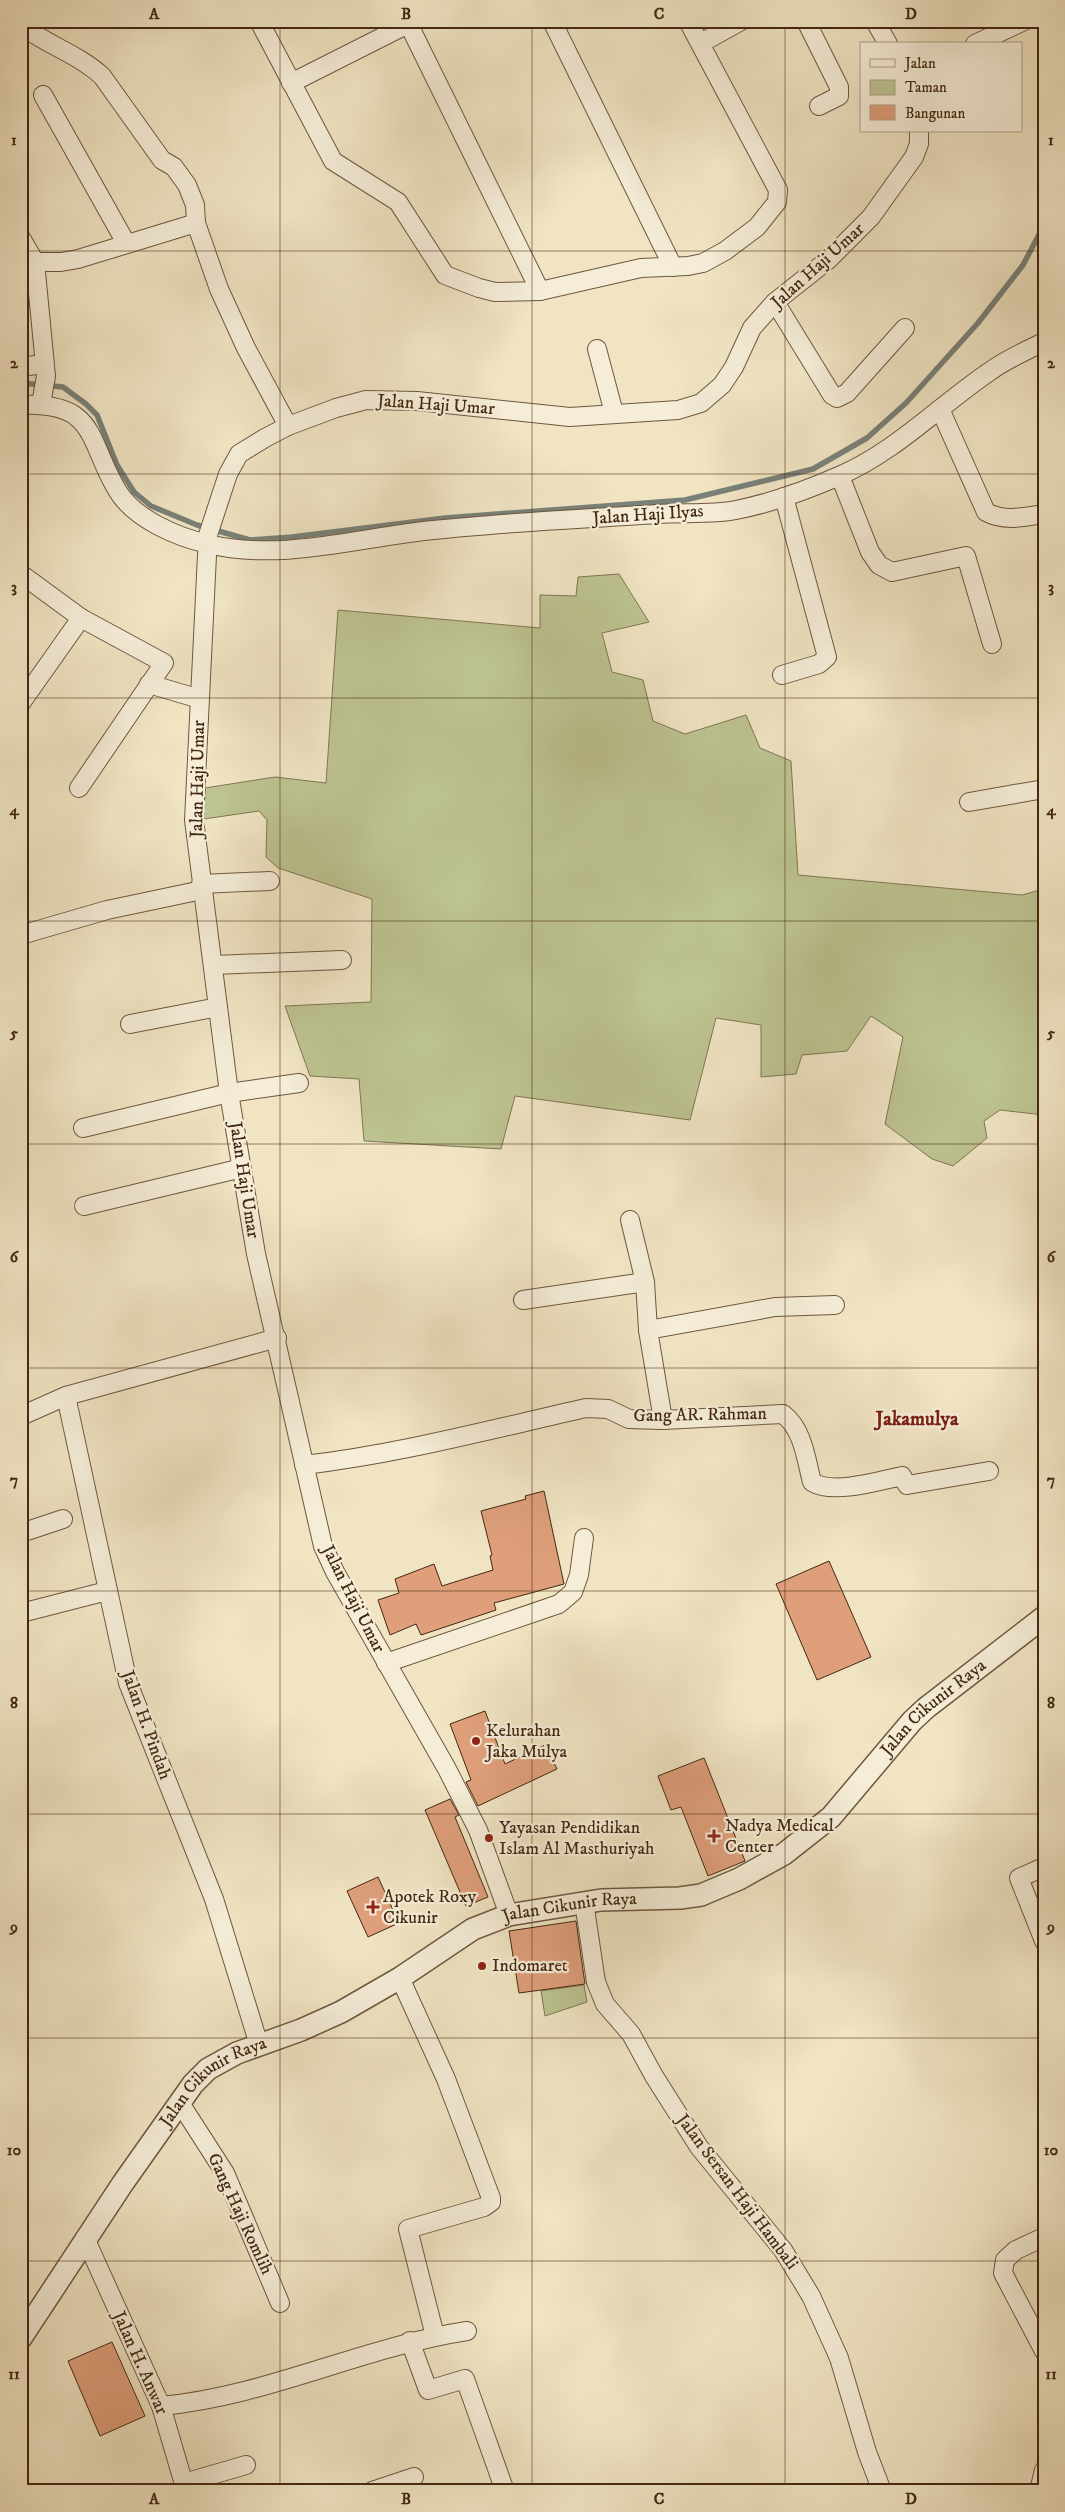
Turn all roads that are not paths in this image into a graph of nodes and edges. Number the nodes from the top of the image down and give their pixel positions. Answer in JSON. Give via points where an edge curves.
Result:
{"nodes":[{"id":1,"x":259,"y":21,"type":"edge"},
{"id":2,"x":552,"y":21,"type":"edge"},
{"id":3,"x":688,"y":21,"type":"edge"},
{"id":4,"x":741,"y":21,"type":"edge"},
{"id":5,"x":806,"y":21,"type":"edge"},
{"id":6,"x":875,"y":21,"type":"edge"},
{"id":7,"x":1024,"y":21,"type":"edge"},
{"id":8,"x":410,"y":22,"type":"edge"},
{"id":9,"x":21,"y":25,"type":"edge"},
{"id":10,"x":887,"y":42,"type":"edge"},
{"id":11,"x":979,"y":42,"type":"edge"},
{"id":12,"x":701,"y":44,"type":"junction"},
{"id":13,"x":291,"y":83,"type":"junction"},
{"id":14,"x":43,"y":95,"type":"dead end"},
{"id":15,"x":819,"y":106,"type":"dead end"},
{"id":16,"x":919,"y":132,"type":"edge"},
{"id":17,"x":196,"y":223,"type":"junction"},
{"id":18,"x":21,"y":238,"type":"edge"},
{"id":19,"x":126,"y":243,"type":"junction"},
{"id":20,"x":28,"y":262,"type":"edge"},
{"id":21,"x":673,"y":267,"type":"junction"},
{"id":22,"x":540,"y":291,"type":"junction"},
{"id":23,"x":775,"y":302,"type":"junction"},
{"id":24,"x":905,"y":328,"type":"dead end"},
{"id":25,"x":1044,"y":342,"type":"edge"},
{"id":26,"x":597,"y":349,"type":"dead end"},
{"id":27,"x":21,"y":367,"type":"edge"},
{"id":28,"x":44,"y":370,"type":"junction"},
{"id":29,"x":41,"y":399,"type":"junction"},
{"id":30,"x":21,"y":405,"type":"edge"},
{"id":31,"x":940,"y":409,"type":"junction"},
{"id":32,"x":614,"y":414,"type":"junction"},
{"id":33,"x":288,"y":426,"type":"junction"},
{"id":34,"x":840,"y":476,"type":"junction"},
{"id":35,"x":784,"y":497,"type":"junction"},
{"id":36,"x":1044,"y":514,"type":"edge"},
{"id":37,"x":209,"y":533,"type":"junction"},
{"id":38,"x":21,"y":574,"type":"edge"},
{"id":39,"x":81,"y":618,"type":"junction"},
{"id":40,"x":992,"y":644,"type":"dead end"},
{"id":41,"x":782,"y":675,"type":"dead end"},
{"id":42,"x":149,"y":684,"type":"junction"},
{"id":43,"x":200,"y":699,"type":"junction"},
{"id":44,"x":21,"y":703,"type":"edge"},
{"id":45,"x":79,"y":788,"type":"dead end"},
{"id":46,"x":1044,"y":789,"type":"edge"},
{"id":47,"x":969,"y":802,"type":"dead end"},
{"id":48,"x":270,"y":881,"type":"dead end"},
{"id":49,"x":201,"y":887,"type":"junction"},
{"id":50,"x":21,"y":935,"type":"edge"},
{"id":51,"x":342,"y":960,"type":"dead end"},
{"id":52,"x":214,"y":965,"type":"junction"},
{"id":53,"x":218,"y":1007,"type":"junction"},
{"id":54,"x":130,"y":1024,"type":"dead end"},
{"id":55,"x":299,"y":1083,"type":"dead end"},
{"id":56,"x":229,"y":1093,"type":"junction"},
{"id":57,"x":83,"y":1128,"type":"dead end"},
{"id":58,"x":242,"y":1168,"type":"junction"},
{"id":59,"x":84,"y":1206,"type":"dead end"},
{"id":60,"x":630,"y":1220,"type":"dead end"},
{"id":61,"x":645,"y":1282,"type":"junction"},
{"id":62,"x":523,"y":1300,"type":"dead end"},
{"id":63,"x":835,"y":1305,"type":"dead end"},
{"id":64,"x":648,"y":1330,"type":"junction"},
{"id":65,"x":277,"y":1338,"type":"junction"},
{"id":66,"x":66,"y":1396,"type":"junction"},
{"id":67,"x":21,"y":1416,"type":"edge"},
{"id":68,"x":663,"y":1420,"type":"junction"},
{"id":69,"x":304,"y":1465,"type":"junction"},
{"id":70,"x":989,"y":1471,"type":"dead end"},
{"id":71,"x":63,"y":1519,"type":"dead end"},
{"id":72,"x":21,"y":1533,"type":"edge"},
{"id":73,"x":584,"y":1538,"type":"dead end"},
{"id":74,"x":107,"y":1591,"type":"junction"},
{"id":75,"x":21,"y":1613,"type":"edge"},
{"id":76,"x":1043,"y":1620,"type":"edge"},
{"id":77,"x":386,"y":1663,"type":"junction"},
{"id":78,"x":1044,"y":1867,"type":"edge"},
{"id":79,"x":584,"y":1902,"type":"junction"},
{"id":80,"x":508,"y":1915,"type":"junction"},
{"id":81,"x":1044,"y":1941,"type":"edge"},
{"id":82,"x":400,"y":1978,"type":"junction"},
{"id":83,"x":259,"y":2045,"type":"junction"},
{"id":84,"x":180,"y":2103,"type":"junction"},
{"id":85,"x":1044,"y":2237,"type":"edge"},
{"id":86,"x":85,"y":2238,"type":"junction"},
{"id":87,"x":280,"y":2303,"type":"dead end"},
{"id":88,"x":466,"y":2331,"type":"dead end"},
{"id":89,"x":435,"y":2336,"type":"junction"},
{"id":90,"x":21,"y":2338,"type":"edge"},
{"id":91,"x":410,"y":2342,"type":"junction"},
{"id":92,"x":1044,"y":2351,"type":"edge"},
{"id":93,"x":161,"y":2406,"type":"junction"},
{"id":94,"x":246,"y":2465,"type":"dead end"},
{"id":95,"x":1044,"y":2470,"type":"edge"},
{"id":96,"x":414,"y":2477,"type":"dead end"},
{"id":97,"x":185,"y":2487,"type":"edge"},
{"id":98,"x":372,"y":2491,"type":"edge"},
{"id":99,"x":505,"y":2491,"type":"edge"},
{"id":100,"x":882,"y":2491,"type":"edge"},
{"id":101,"x":1040,"y":2491,"type":"edge"}],
"edges":[{"from":1,"to":13,"type":"street"},
{"from":2,"to":21,"type":"street"},
{"from":3,"to":12,"type":"street"},
{"from":4,"to":12,"type":"street"},
{"from":5,"to":15,"type":"street","via":[[839,87],[839,96]]},
{"from":6,"to":10,"type":"street"},
{"from":7,"to":11,"type":"street"},
{"from":8,"to":13,"type":"street"},
{"from":8,"to":22,"type":"street"},
{"from":9,"to":17,"type":"street","via":[[85,62],[102,76],[162,160],[183,178],[195,205]]},
{"from":12,"to":21,"type":"street","via":[[778,195],[772,209],[757,227],[725,251],[703,263]]},
{"from":13,"to":22,"type":"street","via":[[333,161],[398,202],[445,275],[495,292]]},
{"from":14,"to":19,"type":"street"},
{"from":16,"to":23,"type":"street","name":"Jalan Haji Umar","via":[[914,157],[871,218],[828,260]]},
{"from":17,"to":19,"type":"street"},
{"from":17,"to":33,"type":"street","via":[[219,289]]},
{"from":18,"to":20,"type":"street"},
{"from":19,"to":20,"type":"street","via":[[78,259]]},
{"from":20,"to":28,"type":"street"},
{"from":21,"to":22,"type":"street","via":[[641,268]]},
{"from":23,"to":24,"type":"street","via":[[832,395],[837,398],[844,396]]},
{"from":23,"to":32,"type":"street","name":"Jalan Haji Umar","via":[[752,328],[722,385],[701,402],[678,410]]},
{"from":25,"to":31,"type":"street","name":"Jalan Haji Ilyas","via":[[990,370]]},
{"from":26,"to":32,"type":"street"},
{"from":27,"to":28,"type":"street"},
{"from":28,"to":29,"type":"street"},
{"from":29,"to":30,"type":"street","name":"Jalan Haji Ilyas"},
{"from":29,"to":37,"type":"street","name":"Jalan Haji Ilyas","via":[[67,409],[84,423],[118,492],[135,511],[163,528]]},
{"from":31,"to":34,"type":"street","name":"Jalan Haji Ilyas","via":[[874,458]]},
{"from":31,"to":36,"type":"street","via":[[986,512],[995,517],[1012,518]]},
{"from":32,"to":33,"type":"street","name":"Jalan Haji Umar","via":[[570,416],[383,399],[350,403]]},
{"from":33,"to":37,"type":"street","name":"Jalan Haji Umar","via":[[239,454],[228,474]]},
{"from":34,"to":35,"type":"street","name":"Jalan Haji Ilyas"},
{"from":34,"to":40,"type":"street","via":[[870,552],[879,565],[892,572],[966,556]]},
{"from":35,"to":37,"type":"street","name":"Jalan Haji Ilyas","via":[[734,510],[434,530],[285,550],[256,551]]},
{"from":35,"to":41,"type":"street","via":[[827,657],[819,664]]},
{"from":37,"to":43,"type":"street","name":"Jalan Haji Umar"},
{"from":38,"to":39,"type":"street"},
{"from":39,"to":42,"type":"street","via":[[164,663]]},
{"from":39,"to":44,"type":"street"},
{"from":42,"to":43,"type":"street"},
{"from":42,"to":45,"type":"street"},
{"from":43,"to":49,"type":"street","name":"Jalan Haji Umar","via":[[194,820]]},
{"from":46,"to":47,"type":"street"},
{"from":48,"to":49,"type":"street"},
{"from":49,"to":50,"type":"street"},
{"from":49,"to":52,"type":"street","name":"Jalan Haji Umar"},
{"from":51,"to":52,"type":"street"},
{"from":52,"to":53,"type":"street","name":"Jalan Haji Umar"},
{"from":53,"to":54,"type":"street"},
{"from":53,"to":56,"type":"street","name":"Jalan Haji Umar"},
{"from":55,"to":56,"type":"street"},
{"from":56,"to":57,"type":"street"},
{"from":56,"to":58,"type":"street","name":"Jalan Haji Umar"},
{"from":58,"to":59,"type":"street"},
{"from":58,"to":65,"type":"street","name":"Jalan Haji Umar","via":[[256,1254]]},
{"from":60,"to":61,"type":"street"},
{"from":61,"to":62,"type":"street"},
{"from":61,"to":64,"type":"street"},
{"from":63,"to":64,"type":"street","via":[[775,1307]]},
{"from":64,"to":68,"type":"street"},
{"from":65,"to":66,"type":"street"},
{"from":65,"to":69,"type":"street","name":"Jalan Haji Umar"},
{"from":66,"to":67,"type":"street"},
{"from":66,"to":74,"type":"street","name":"Jalan H. Pindah"},
{"from":68,"to":69,"type":"street","name":"Gang AR. Rahman","via":[[629,1419],[608,1409],[586,1408],[376,1455]]},
{"from":68,"to":70,"type":"street","name":"Gang AR. Rahman","via":[[782,1414],[797,1430],[812,1482],[820,1487],[843,1487],[902,1476],[907,1485]]},
{"from":69,"to":77,"type":"street","name":"Jalan Haji Umar","via":[[323,1546]]},
{"from":71,"to":72,"type":"street"},
{"from":73,"to":77,"type":"street","via":[[573,1592],[559,1604]]},
{"from":74,"to":75,"type":"street"},
{"from":74,"to":83,"type":"street","name":"Jalan H. Pindah","via":[[128,1683],[214,1899]]},
{"from":76,"to":79,"type":"street","name":"Jalan Cikunir Raya","via":[[926,1708],[831,1818],[784,1854],[701,1895]]},
{"from":77,"to":80,"type":"street","name":"Jalan Haji Umar","via":[[478,1830]]},
{"from":78,"to":81,"type":"street","via":[[1019,1878]]},
{"from":79,"to":80,"type":"street","name":"Jalan Cikunir Raya"},
{"from":79,"to":100,"type":"street","name":"Jalan Sersan Haji Hambali","via":[[596,1982],[605,2004],[631,2034],[699,2146],[783,2250],[812,2296],[839,2358]]},
{"from":80,"to":82,"type":"street","name":"Jalan Cikunir Raya","via":[[473,1929]]},
{"from":82,"to":83,"type":"street","name":"Jalan Cikunir Raya","via":[[341,2012]]},
{"from":82,"to":89,"type":"street","via":[[446,2079],[492,2198],[484,2207],[408,2229]]},
{"from":83,"to":84,"type":"street","name":"Jalan Cikunir Raya","via":[[208,2069]]},
{"from":84,"to":86,"type":"street","name":"Jalan Cikunir Raya"},
{"from":84,"to":87,"type":"street","name":"Gang Haji Romlih","via":[[225,2173]]},
{"from":85,"to":92,"type":"street","via":[[1016,2250],[1005,2260],[1003,2273]]},
{"from":86,"to":90,"type":"street","name":"Jalan Cikunir Raya"},
{"from":86,"to":93,"type":"street","name":"Jalan H. Anwar"},
{"from":88,"to":89,"type":"street"},
{"from":89,"to":91,"type":"street"},
{"from":91,"to":93,"type":"street","via":[[244,2393],[200,2403]]},
{"from":91,"to":99,"type":"street","via":[[428,2390],[465,2379]]},
{"from":93,"to":97,"type":"street","name":"Jalan H. Anwar"},
{"from":94,"to":97,"type":"street"},
{"from":95,"to":101,"type":"street"},
{"from":96,"to":98,"type":"street"}]}
